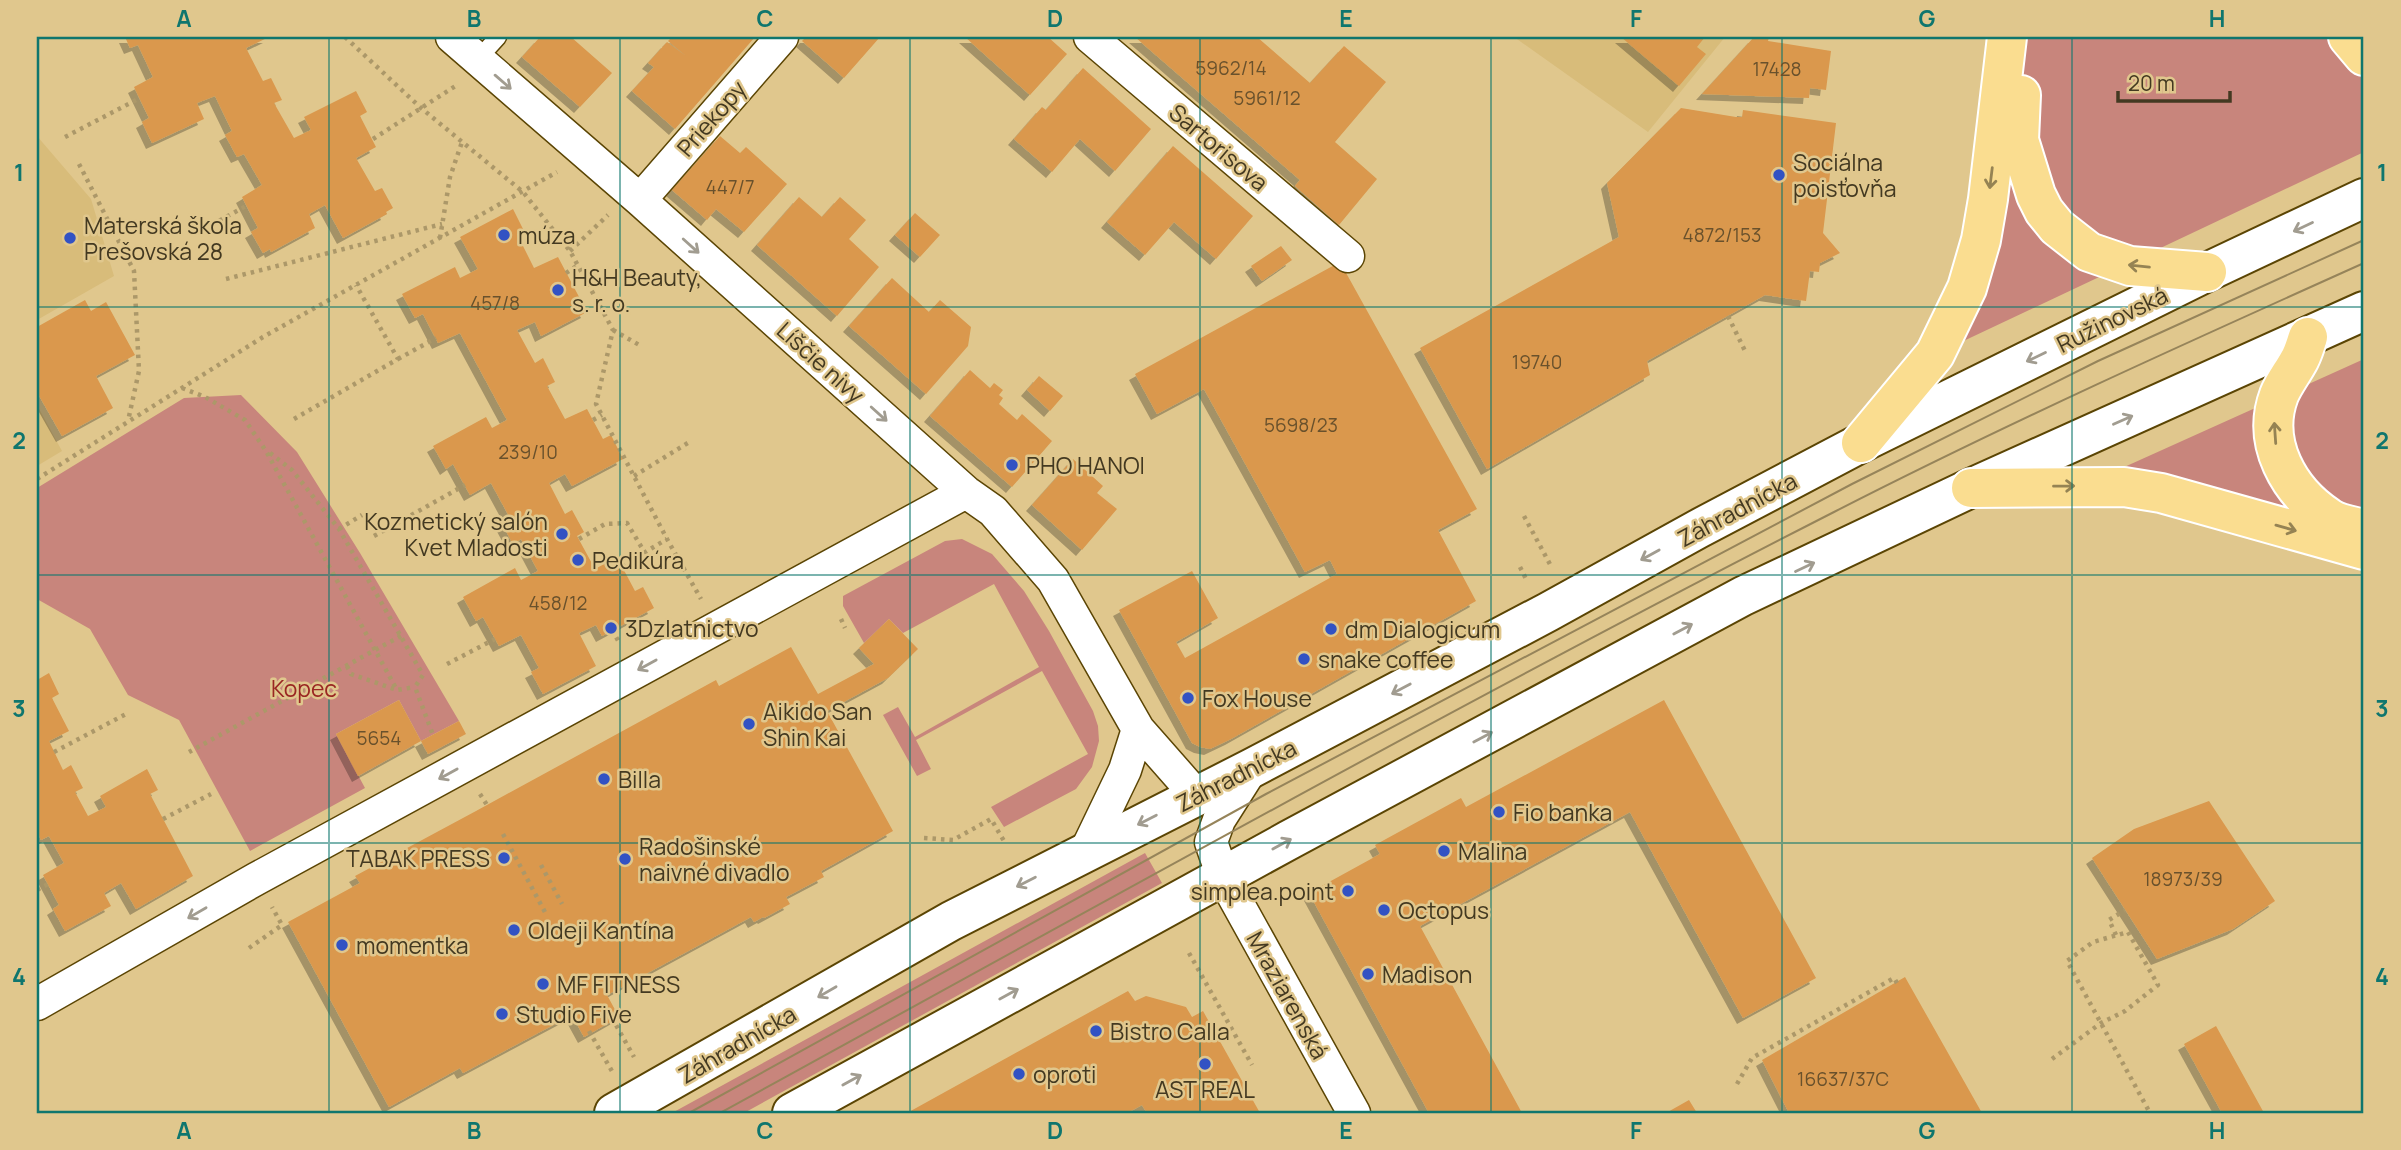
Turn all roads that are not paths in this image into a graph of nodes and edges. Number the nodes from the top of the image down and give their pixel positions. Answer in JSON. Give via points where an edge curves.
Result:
{"nodes":[{"id":1,"x":452,"y":37,"type":"edge"},
{"id":2,"x":782,"y":37,"type":"edge"},
{"id":3,"x":1090,"y":37,"type":"edge"},
{"id":4,"x":2007,"y":37,"type":"edge"},
{"id":5,"x":2023,"y":37,"type":"edge"},
{"id":6,"x":2347,"y":37,"type":"edge"},
{"id":7,"x":2364,"y":56,"type":"edge"},
{"id":8,"x":478,"y":60,"type":"edge"},
{"id":9,"x":2364,"y":198,"type":"edge"},
{"id":10,"x":640,"y":200,"type":"junction"},
{"id":11,"x":1348,"y":256,"type":"dead end"},
{"id":12,"x":2207,"y":272,"type":"junction"},
{"id":13,"x":2364,"y":311,"type":"edge"},
{"id":14,"x":2308,"y":337,"type":"junction"},
{"id":15,"x":1861,"y":443,"type":"junction"},
{"id":16,"x":1971,"y":488,"type":"junction"},
{"id":17,"x":966,"y":492,"type":"junction"},
{"id":18,"x":2364,"y":529,"type":"edge"},
{"id":19,"x":2364,"y":550,"type":"edge"},
{"id":20,"x":1138,"y":729,"type":"junction"},
{"id":21,"x":1252,"y":768,"type":"junction"},
{"id":22,"x":1196,"y":795,"type":"junction"},
{"id":23,"x":1086,"y":851,"type":"junction"},
{"id":24,"x":1223,"y":877,"type":"junction"},
{"id":25,"x":37,"y":1004,"type":"edge"},
{"id":26,"x":614,"y":1113,"type":"edge"},
{"id":27,"x":792,"y":1113,"type":"edge"},
{"id":28,"x":1354,"y":1113,"type":"edge"}],
"edges":[{"from":1,"to":8,"type":"street","name":"Líščie nivy"},
{"from":2,"to":10,"type":"street","name":"Priekopy"},
{"from":3,"to":11,"type":"street","name":"Sartorisova"},
{"from":4,"to":15,"type":"main road","one_way":true,"via":[[1982,240],[1967,288],[1935,354]]},
{"from":12,"to":5,"type":"main road","one_way":true,"via":[[2130,266],[2089,252],[2044,211],[2019,140]]},
{"from":6,"to":7,"type":"main road"},
{"from":8,"to":10,"type":"street","name":"Líščie nivy","one_way":true},
{"from":9,"to":12,"type":"street","name":"Ružinovská","one_way":true},
{"from":10,"to":17,"type":"street","name":"Líščie nivy","one_way":true},
{"from":12,"to":15,"type":"street","name":"Ružinovská","one_way":true},
{"from":13,"to":14,"type":"street"},
{"from":16,"to":14,"type":"street","one_way":true},
{"from":18,"to":14,"type":"main road","one_way":true,"via":[[2330,519],[2307,499],[2288,478],[2276,448],[2273,430],[2279,396]]},
{"from":15,"to":21,"type":"street","name":"Záhradnícka","one_way":true},
{"from":16,"to":19,"type":"main road","one_way":true,"via":[[2132,488]]},
{"from":24,"to":16,"type":"street","one_way":true,"via":[[1743,596]]},
{"from":17,"to":20,"type":"street","name":"Líščie nivy","via":[[993,511],[1054,580]]},
{"from":17,"to":25,"type":"street","one_way":true,"via":[[256,879]]},
{"from":20,"to":22,"type":"street","name":"Líščie nivy"},
{"from":20,"to":23,"type":"street","via":[[1125,770]]},
{"from":21,"to":22,"type":"street","name":"Záhradnícka"},
{"from":21,"to":24,"type":"street","name":"Mraziarenská","via":[[1219,820],[1211,842]]},
{"from":22,"to":23,"type":"street","name":"Záhradnícka","one_way":true},
{"from":23,"to":26,"type":"street","name":"Záhradnícka","one_way":true,"via":[[951,921]]},
{"from":27,"to":24,"type":"street","one_way":true},
{"from":24,"to":28,"type":"street","name":"Mraziarenská"}]}
